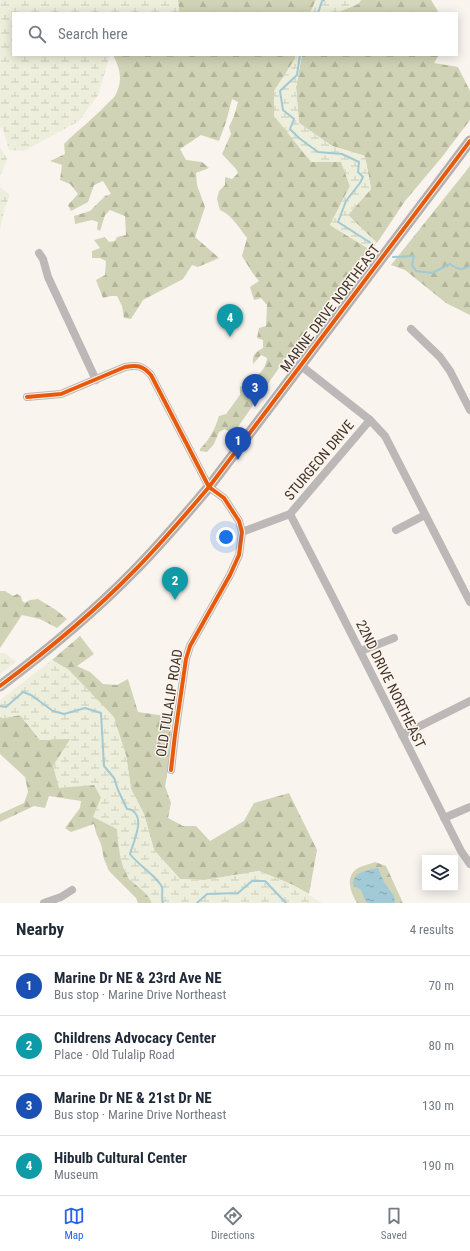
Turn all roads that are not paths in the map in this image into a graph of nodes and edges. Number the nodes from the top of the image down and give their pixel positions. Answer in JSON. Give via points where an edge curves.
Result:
{"nodes":[{"id":1,"x":470,"y":141,"type":"edge"},
{"id":2,"x":39,"y":253,"type":"dead end"},
{"id":3,"x":411,"y":329,"type":"dead end"},
{"id":4,"x":300,"y":365,"type":"junction"},
{"id":5,"x":96,"y":380,"type":"junction"},
{"id":6,"x":470,"y":390,"type":"edge"},
{"id":7,"x":462,"y":394,"type":"junction"},
{"id":8,"x":27,"y":397,"type":"dead end"},
{"id":9,"x":470,"y":410,"type":"edge"},
{"id":10,"x":370,"y":420,"type":"junction"},
{"id":11,"x":209,"y":487,"type":"junction"},
{"id":12,"x":290,"y":514,"type":"junction"},
{"id":13,"x":426,"y":515,"type":"junction"},
{"id":14,"x":396,"y":530,"type":"dead end"},
{"id":15,"x":242,"y":532,"type":"junction"},
{"id":16,"x":469,"y":598,"type":"edge"},
{"id":17,"x":394,"y":638,"type":"dead end"},
{"id":18,"x":361,"y":651,"type":"junction"},
{"id":19,"x":0,"y":686,"type":"edge"},
{"id":20,"x":470,"y":701,"type":"edge"},
{"id":21,"x":402,"y":735,"type":"junction"},
{"id":22,"x":171,"y":770,"type":"dead end"},
{"id":23,"x":470,"y":806,"type":"edge"},
{"id":24,"x":444,"y":818,"type":"junction"},
{"id":25,"x":470,"y":864,"type":"edge"},
{"id":26,"x":72,"y":890,"type":"dead end"},
{"id":27,"x":44,"y":903,"type":"edge"}],
"edges":[{"from":1,"to":4,"type":"main road","name":"MARINE DRIVE NORTHEAST"},
{"from":2,"to":5,"type":"street"},
{"from":3,"to":7,"type":"street","via":[[440,357]]},
{"from":4,"to":10,"type":"street"},
{"from":4,"to":11,"type":"main road","name":"MARINE DRIVE NORTHEAST"},
{"from":5,"to":8,"type":"street","via":[[61,394]]},
{"from":5,"to":11,"type":"street","via":[[125,367],[140,366],[147,370]]},
{"from":6,"to":7,"type":"street"},
{"from":7,"to":9,"type":"street"},
{"from":10,"to":12,"type":"street","name":"STURGEON DRIVE"},
{"from":10,"to":13,"type":"street","via":[[385,436]]},
{"from":11,"to":15,"type":"street","via":[[224,498],[239,521]]},
{"from":11,"to":19,"type":"main road","name":"MARINE DRIVE NORTHEAST","via":[[135,571],[108,597]]},
{"from":12,"to":15,"type":"street","name":"STURGEON DRIVE"},
{"from":12,"to":18,"type":"street","name":"22ND DRIVE NORTHEAST"},
{"from":13,"to":14,"type":"street"},
{"from":13,"to":16,"type":"street"},
{"from":15,"to":22,"type":"street","name":"OLD TULALIP ROAD","via":[[240,555],[190,646],[186,658]]},
{"from":17,"to":18,"type":"street"},
{"from":18,"to":21,"type":"street","name":"22ND DRIVE NORTHEAST"},
{"from":20,"to":21,"type":"street"},
{"from":21,"to":24,"type":"street","name":"22ND DRIVE NORTHEAST"},
{"from":23,"to":24,"type":"street"},
{"from":24,"to":25,"type":"street","name":"22ND DRIVE NORTHEAST"},
{"from":26,"to":27,"type":"street"}]}
